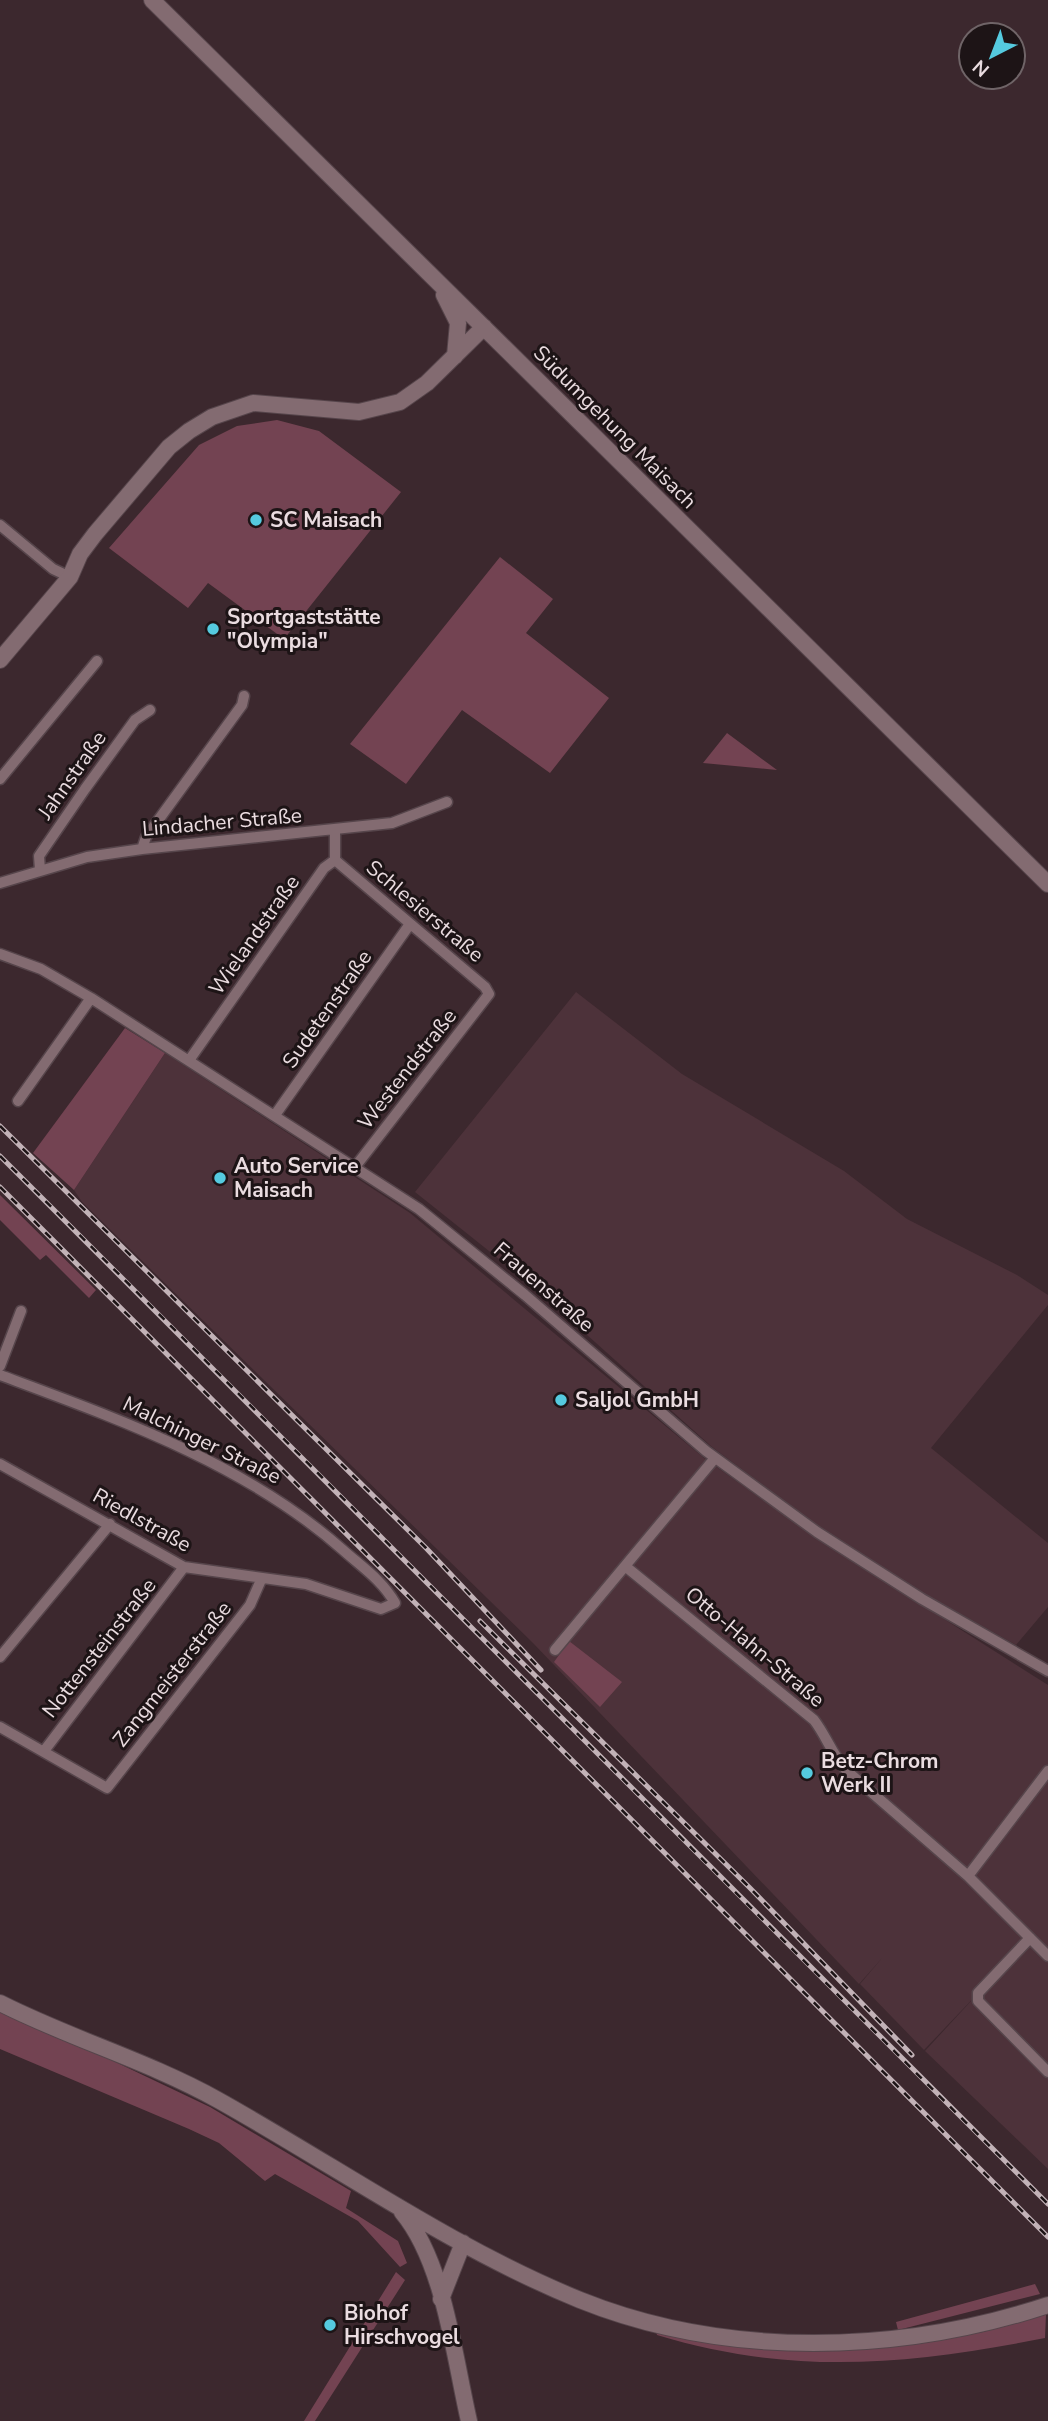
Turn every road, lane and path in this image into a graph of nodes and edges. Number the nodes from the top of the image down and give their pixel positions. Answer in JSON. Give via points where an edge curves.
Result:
{"nodes":[{"id":1,"x":152,"y":0,"type":"edge"},
{"id":2,"x":432,"y":276,"type":"junction"},
{"id":3,"x":484,"y":327,"type":"junction"},
{"id":4,"x":455,"y":356,"type":"junction"},
{"id":5,"x":0,"y":525,"type":"edge"},
{"id":6,"x":70,"y":577,"type":"junction"},
{"id":7,"x":0,"y":660,"type":"edge"},
{"id":8,"x":97,"y":661,"type":"dead end"},
{"id":9,"x":244,"y":696,"type":"dead end"},
{"id":10,"x":150,"y":710,"type":"dead end"},
{"id":11,"x":0,"y":779,"type":"edge"},
{"id":12,"x":447,"y":802,"type":"dead end"},
{"id":13,"x":335,"y":831,"type":"junction"},
{"id":14,"x":142,"y":849,"type":"junction"},
{"id":15,"x":335,"y":860,"type":"junction"},
{"id":16,"x":40,"y":870,"type":"junction"},
{"id":17,"x":0,"y":883,"type":"edge"},
{"id":18,"x":1048,"y":884,"type":"edge"},
{"id":19,"x":410,"y":925,"type":"junction"},
{"id":20,"x":0,"y":954,"type":"edge"},
{"id":21,"x":489,"y":994,"type":"joint"},
{"id":22,"x":91,"y":998,"type":"junction"},
{"id":23,"x":190,"y":1059,"type":"junction"},
{"id":24,"x":18,"y":1101,"type":"dead end"},
{"id":25,"x":275,"y":1115,"type":"junction"},
{"id":26,"x":355,"y":1167,"type":"junction"},
{"id":27,"x":21,"y":1311,"type":"dead end"},
{"id":28,"x":0,"y":1366,"type":"edge"},
{"id":29,"x":0,"y":1375,"type":"edge"},
{"id":30,"x":715,"y":1458,"type":"junction"},
{"id":31,"x":0,"y":1464,"type":"edge"},
{"id":32,"x":110,"y":1524,"type":"junction"},
{"id":33,"x":625,"y":1566,"type":"junction"},
{"id":34,"x":184,"y":1567,"type":"junction"},
{"id":35,"x":261,"y":1580,"type":"junction"},
{"id":36,"x":395,"y":1603,"type":"joint"},
{"id":37,"x":555,"y":1650,"type":"dead end"},
{"id":38,"x":0,"y":1657,"type":"edge"},
{"id":39,"x":1048,"y":1671,"type":"edge"},
{"id":40,"x":0,"y":1727,"type":"edge"},
{"id":41,"x":44,"y":1751,"type":"junction"},
{"id":42,"x":1048,"y":1771,"type":"edge"},
{"id":43,"x":968,"y":1876,"type":"junction"},
{"id":44,"x":1030,"y":1938,"type":"junction"},
{"id":45,"x":1048,"y":1956,"type":"edge"},
{"id":46,"x":0,"y":2003,"type":"edge"},
{"id":47,"x":1048,"y":2072,"type":"edge"},
{"id":48,"x":396,"y":2204,"type":"junction"},
{"id":49,"x":458,"y":2240,"type":"junction"},
{"id":50,"x":431,"y":2260,"type":"junction"},
{"id":51,"x":441,"y":2299,"type":"junction"},
{"id":52,"x":1048,"y":2305,"type":"edge"},
{"id":53,"x":469,"y":2421,"type":"edge"}],
"edges":[{"from":1,"to":2,"type":"street","name":"Südumgehung Maisach"},
{"from":2,"to":3,"type":"street","name":"Südumgehung Maisach"},
{"from":2,"to":4,"type":"street","via":[[458,323]]},
{"from":3,"to":4,"type":"street"},
{"from":3,"to":18,"type":"street","name":"Südumgehung Maisach"},
{"from":4,"to":6,"type":"street","via":[[400,402],[350,412],[253,404],[189,430],[95,534]]},
{"from":5,"to":6,"type":"street","via":[[53,569]]},
{"from":6,"to":7,"type":"street"},
{"from":8,"to":11,"type":"street"},
{"from":9,"to":14,"type":"street"},
{"from":10,"to":16,"type":"street","name":"Jahnstraße","via":[[135,720],[39,856]]},
{"from":12,"to":13,"type":"street","name":"Lindacher Straße","via":[[392,823]]},
{"from":13,"to":14,"type":"street","name":"Lindacher Straße"},
{"from":13,"to":15,"type":"street"},
{"from":14,"to":16,"type":"street","name":"Lindacher Straße"},
{"from":15,"to":19,"type":"street","name":"Schlesierstraße"},
{"from":15,"to":23,"type":"street","name":"Wielandstraße","via":[[324,868]]},
{"from":16,"to":17,"type":"street","name":"Lindacher Straße"},
{"from":19,"to":21,"type":"street","name":"Schlesierstraße"},
{"from":19,"to":25,"type":"street","name":"Sudetenstraße"},
{"from":20,"to":22,"type":"street","name":"Frauenstraße","via":[[41,969]]},
{"from":21,"to":26,"type":"street","name":"Westendstraße"},
{"from":22,"to":23,"type":"street","name":"Frauenstraße"},
{"from":22,"to":24,"type":"street"},
{"from":23,"to":25,"type":"street","name":"Frauenstraße"},
{"from":25,"to":26,"type":"street","name":"Frauenstraße"},
{"from":26,"to":30,"type":"street","name":"Frauenstraße","via":[[466,1245]]},
{"from":27,"to":28,"type":"street"},
{"from":29,"to":36,"type":"street","name":"Malchinger Straße","via":[[114,1418],[279,1499],[386,1586]]},
{"from":30,"to":33,"type":"street"},
{"from":30,"to":39,"type":"street","name":"Frauenstraße","via":[[817,1532]]},
{"from":31,"to":32,"type":"street","name":"Riedlstraße"},
{"from":32,"to":34,"type":"street","name":"Riedlstraße"},
{"from":32,"to":38,"type":"street"},
{"from":33,"to":37,"type":"street"},
{"from":33,"to":43,"type":"street","name":"Otto-Hahn-Straße","via":[[814,1720],[847,1771]]},
{"from":34,"to":35,"type":"street","name":"Riedlstraße"},
{"from":34,"to":41,"type":"street","name":"Nottensteinstraße"},
{"from":35,"to":36,"type":"street","name":"Riedlstraße","via":[[306,1584],[381,1609]]},
{"from":35,"to":41,"type":"street","name":"Zangmeisterstraße","via":[[250,1605],[107,1788]]},
{"from":40,"to":41,"type":"street"},
{"from":42,"to":43,"type":"street"},
{"from":43,"to":44,"type":"street","name":"Otto-Hahn-Straße"},
{"from":44,"to":45,"type":"street","name":"Otto-Hahn-Straße"},
{"from":44,"to":47,"type":"street","via":[[978,1993],[978,2001]]},
{"from":46,"to":48,"type":"street","via":[[216,2099]]},
{"from":48,"to":49,"type":"street"},
{"from":48,"to":50,"type":"street"},
{"from":49,"to":50,"type":"street"},
{"from":49,"to":51,"type":"street"},
{"from":49,"to":52,"type":"street","via":[[580,2300],[680,2328],[755,2339],[816,2343],[898,2339],[964,2328]]},
{"from":50,"to":51,"type":"street"},
{"from":51,"to":53,"type":"street"}]}
